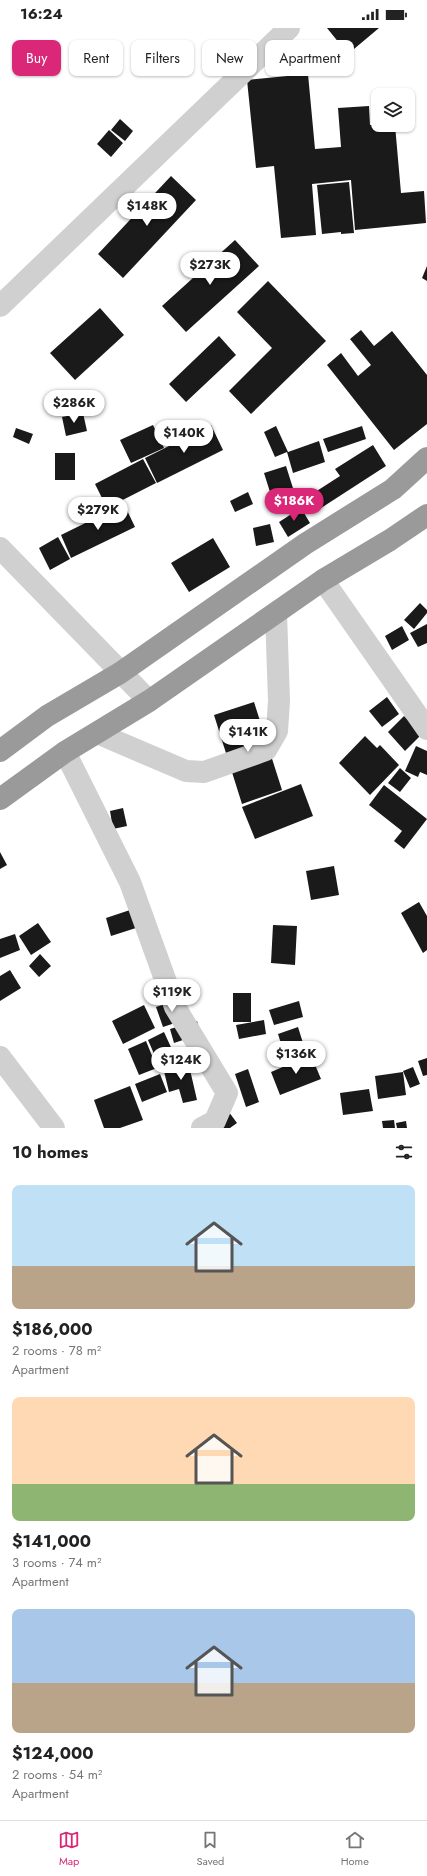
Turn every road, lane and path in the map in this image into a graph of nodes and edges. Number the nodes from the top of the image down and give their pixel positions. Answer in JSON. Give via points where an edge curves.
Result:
{"nodes":[{"id":1,"x":289,"y":28,"type":"edge"},
{"id":2,"x":0,"y":306,"type":"edge"},
{"id":3,"x":427,"y":458,"type":"edge"},
{"id":4,"x":427,"y":515,"type":"edge"},
{"id":5,"x":0,"y":548,"type":"edge"},
{"id":6,"x":323,"y":580,"type":"junction"},
{"id":7,"x":276,"y":613,"type":"junction"},
{"id":8,"x":120,"y":673,"type":"junction"},
{"id":9,"x":149,"y":701,"type":"junction"},
{"id":10,"x":427,"y":729,"type":"edge"},
{"id":11,"x":97,"y":733,"type":"junction"},
{"id":12,"x":0,"y":751,"type":"edge"},
{"id":13,"x":65,"y":752,"type":"junction"},
{"id":14,"x":0,"y":799,"type":"edge"},
{"id":15,"x":0,"y":1057,"type":"edge"},
{"id":16,"x":214,"y":1126,"type":"edge"},
{"id":17,"x":54,"y":1128,"type":"edge"}],
"edges":[{"from":1,"to":2,"type":"street"},
{"from":3,"to":8,"type":"highway","via":[[393,489],[305,544]]},
{"from":4,"to":6,"type":"highway"},
{"from":5,"to":8,"type":"street"},
{"from":6,"to":7,"type":"highway"},
{"from":6,"to":10,"type":"street"},
{"from":7,"to":9,"type":"highway"},
{"from":7,"to":11,"type":"street","via":[[278,724],[277,731],[266,750],[204,772],[186,771]]},
{"from":8,"to":9,"type":"street"},
{"from":8,"to":12,"type":"highway","via":[[47,716]]},
{"from":9,"to":11,"type":"highway"},
{"from":11,"to":13,"type":"highway"},
{"from":13,"to":14,"type":"highway"},
{"from":13,"to":16,"type":"street","via":[[130,882],[175,1007],[227,1093]]},
{"from":15,"to":17,"type":"street"}]}
